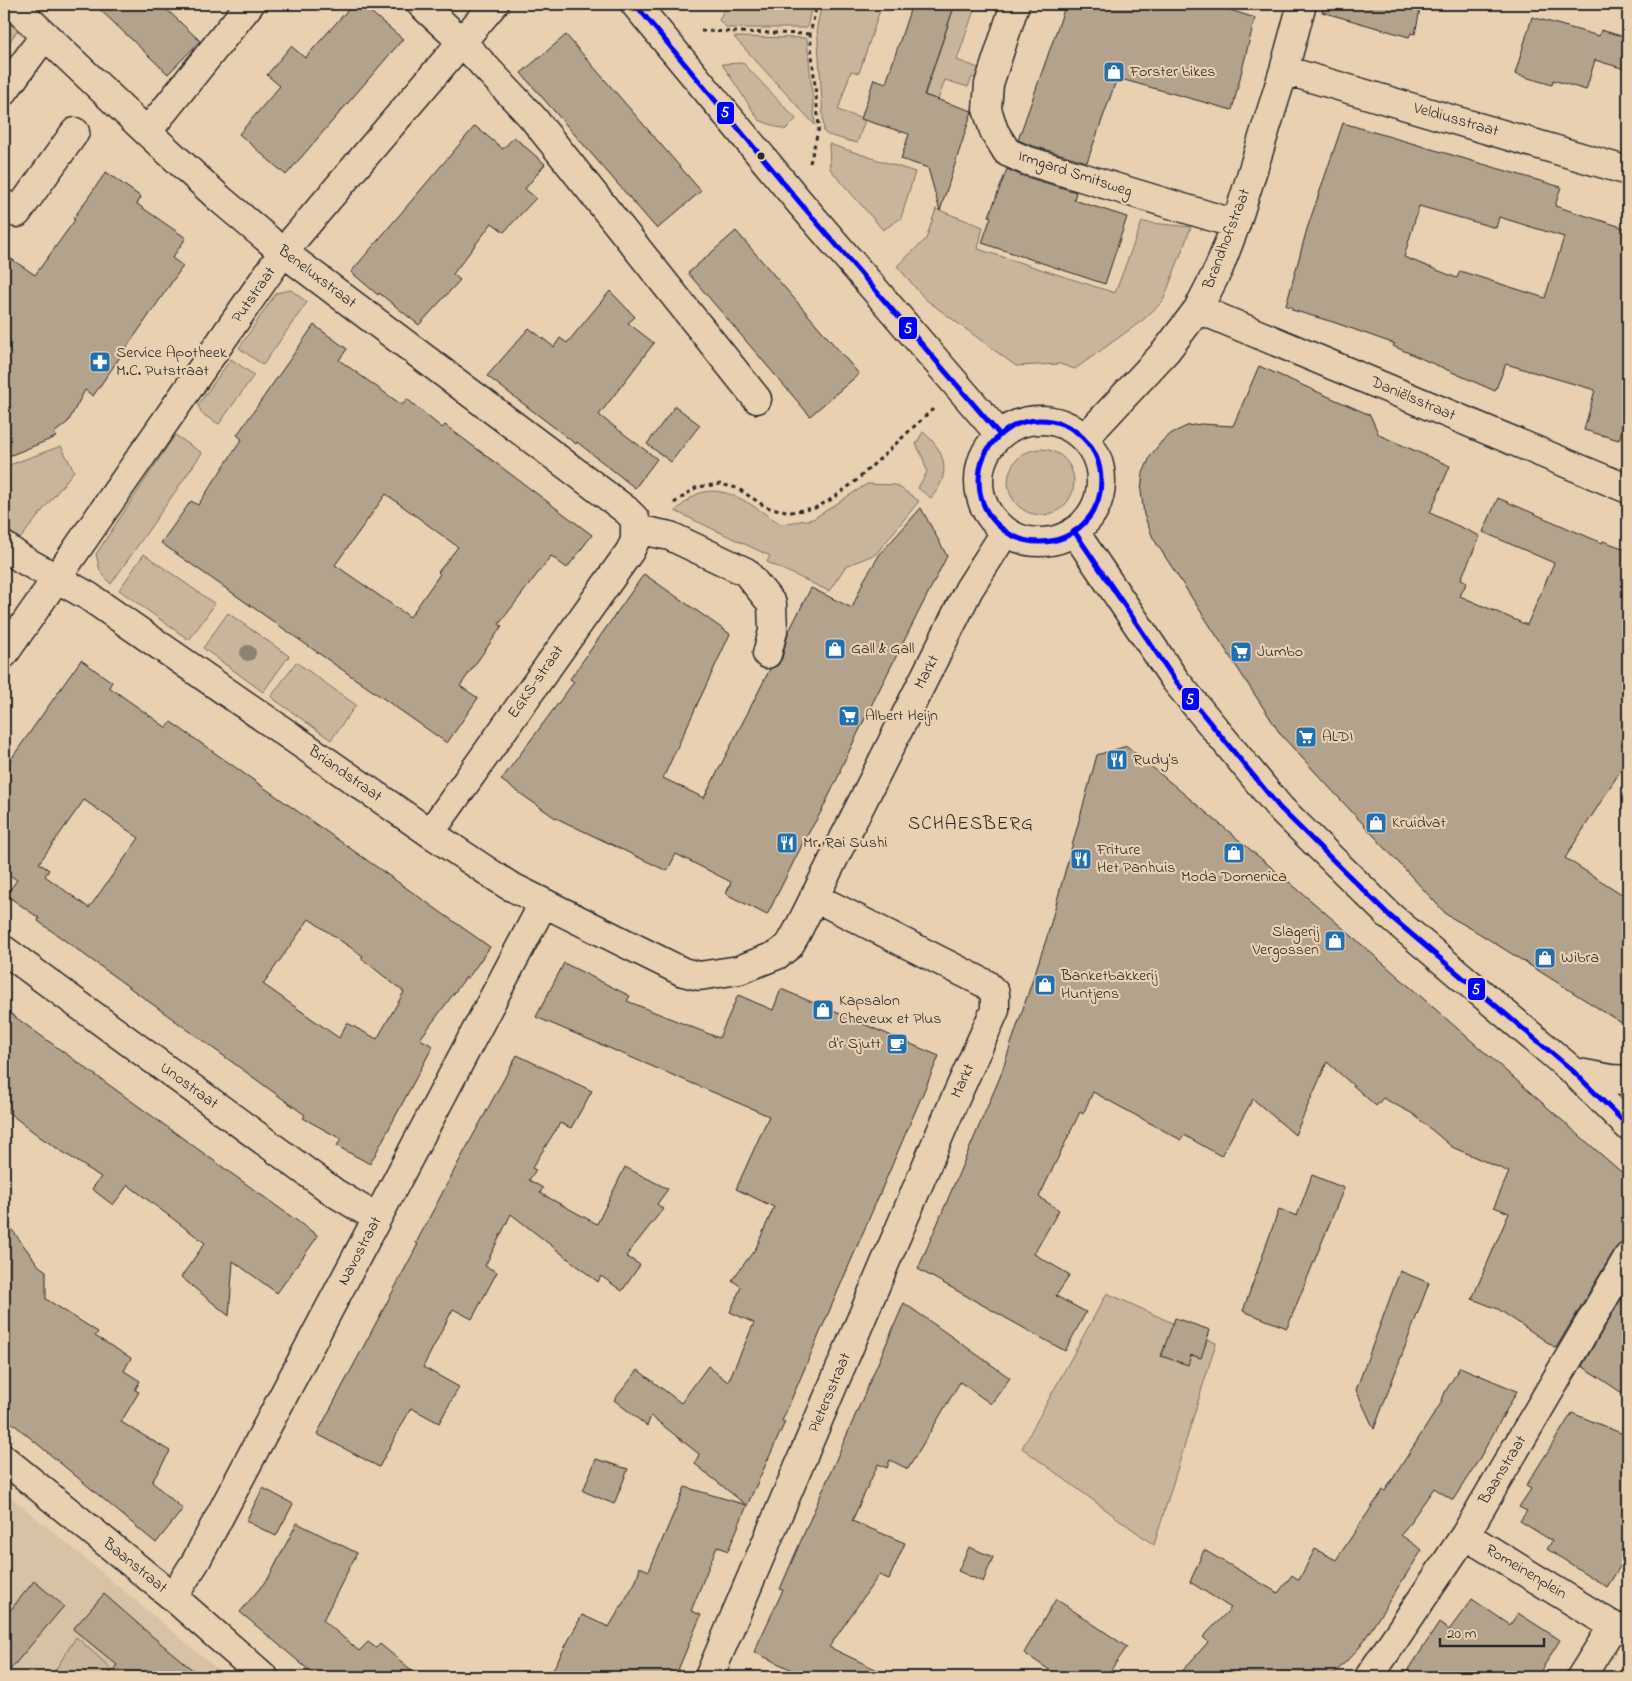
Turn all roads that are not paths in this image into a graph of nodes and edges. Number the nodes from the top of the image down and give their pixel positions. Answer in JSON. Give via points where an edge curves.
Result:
{"nodes":[{"id":1,"x":12,"y":4,"type":"edge"},
{"id":2,"x":250,"y":4,"type":"edge"},
{"id":3,"x":421,"y":4,"type":"edge"},
{"id":4,"x":494,"y":4,"type":"edge"},
{"id":5,"x":635,"y":4,"type":"edge"},
{"id":6,"x":1016,"y":4,"type":"edge"},
{"id":7,"x":1302,"y":4,"type":"edge"},
{"id":8,"x":45,"y":35,"type":"junction"},
{"id":9,"x":461,"y":41,"type":"junction"},
{"id":10,"x":1284,"y":70,"type":"junction"},
{"id":11,"x":4,"y":91,"type":"edge"},
{"id":12,"x":75,"y":132,"type":"dead end"},
{"id":13,"x":147,"y":132,"type":"junction"},
{"id":14,"x":1628,"y":171,"type":"edge"},
{"id":15,"x":4,"y":204,"type":"edge"},
{"id":16,"x":1236,"y":224,"type":"junction"},
{"id":17,"x":284,"y":252,"type":"junction"},
{"id":18,"x":1198,"y":309,"type":"junction"},
{"id":19,"x":757,"y":399,"type":"dead end"},
{"id":20,"x":1000,"y":435,"type":"junction"},
{"id":21,"x":1085,"y":438,"type":"junction"},
{"id":22,"x":1628,"y":489,"type":"edge"},
{"id":23,"x":636,"y":529,"type":"junction"},
{"id":24,"x":1006,"y":531,"type":"junction"},
{"id":25,"x":1074,"y":531,"type":"junction"},
{"id":26,"x":4,"y":546,"type":"edge"},
{"id":27,"x":56,"y":579,"type":"junction"},
{"id":28,"x":4,"y":654,"type":"edge"},
{"id":29,"x":766,"y":654,"type":"dead end"},
{"id":30,"x":430,"y":833,"type":"junction"},
{"id":31,"x":814,"y":897,"type":"junction"},
{"id":32,"x":543,"y":904,"type":"junction"},
{"id":33,"x":4,"y":950,"type":"edge"},
{"id":34,"x":699,"y":976,"type":"joint"},
{"id":35,"x":1574,"y":1072,"type":"junction"},
{"id":36,"x":1628,"y":1080,"type":"edge"},
{"id":37,"x":951,"y":1108,"type":"joint"},
{"id":38,"x":1628,"y":1126,"type":"edge"},
{"id":39,"x":377,"y":1218,"type":"junction"},
{"id":40,"x":1628,"y":1257,"type":"edge"},
{"id":41,"x":4,"y":1459,"type":"edge"},
{"id":42,"x":1465,"y":1535,"type":"junction"},
{"id":43,"x":173,"y":1597,"type":"junction"},
{"id":44,"x":1621,"y":1628,"type":"edge"},
{"id":45,"x":264,"y":1677,"type":"edge"},
{"id":46,"x":709,"y":1677,"type":"edge"},
{"id":47,"x":1369,"y":1677,"type":"edge"},
{"id":48,"x":1581,"y":1677,"type":"edge"}],
"edges":[{"from":1,"to":8,"type":"street","name":"Beneluxstraat"},
{"from":2,"to":13,"type":"street"},
{"from":3,"to":9,"type":"street"},
{"from":4,"to":9,"type":"street","name":"Putstraat"},
{"from":5,"to":20,"type":"street","via":[[801,204]]},
{"from":6,"to":16,"type":"street","name":"Irmgard Smitsweg","via":[[989,84],[987,109],[994,132],[1007,152]]},
{"from":7,"to":10,"type":"street","name":"Brandhofstraat"},
{"from":8,"to":11,"type":"street"},
{"from":8,"to":13,"type":"street","name":"Beneluxstraat"},
{"from":9,"to":17,"type":"street","name":"Putstraat"},
{"from":9,"to":19,"type":"street","via":[[533,118]]},
{"from":10,"to":14,"type":"street","name":"Veldiusstraat"},
{"from":10,"to":16,"type":"street","name":"Brandhofstraat"},
{"from":12,"to":15,"type":"street","via":[[17,213]]},
{"from":13,"to":17,"type":"street","name":"Beneluxstraat"},
{"from":16,"to":18,"type":"street","name":"Brandhofstraat"},
{"from":17,"to":23,"type":"street","name":"Beneluxstraat","via":[[626,510],[635,519]]},
{"from":17,"to":27,"type":"street","name":"Putstraat"},
{"from":18,"to":21,"type":"street","name":"Brandhofstraat","via":[[1166,351]]},
{"from":18,"to":22,"type":"street","name":"Daniëlsstraat"},
{"from":20,"to":21,"type":"street","via":[[1016,424],[1043,420],[1070,427]]},
{"from":20,"to":24,"type":"street","via":[[986,452],[980,473],[981,496],[990,516]]},
{"from":21,"to":25,"type":"street","via":[[1096,456],[1102,477],[1099,498],[1090,517]]},
{"from":23,"to":29,"type":"street","via":[[670,536],[746,572],[772,604],[773,632]]},
{"from":23,"to":30,"type":"street","name":"EGKS-straat","via":[[630,551]]},
{"from":24,"to":25,"type":"street","via":[[1033,541],[1061,538]]},
{"from":24,"to":31,"type":"street","name":"Markt","via":[[970,589]]},
{"from":25,"to":35,"type":"street","via":[[1175,680],[1280,808],[1390,916]]},
{"from":26,"to":27,"type":"street","name":"Briandstraat"},
{"from":27,"to":28,"type":"street","name":"Putstraat"},
{"from":27,"to":30,"type":"street","name":"Briandstraat","via":[[88,596]]},
{"from":30,"to":32,"type":"street","name":"Briandstraat","via":[[508,886]]},
{"from":31,"to":34,"type":"street","name":"Markt","via":[[788,946],[777,955],[739,970]]},
{"from":31,"to":37,"type":"street","name":"Markt","via":[[986,984],[995,993],[995,1010]]},
{"from":32,"to":34,"type":"street","name":"Briandstraat","via":[[683,972]]},
{"from":32,"to":39,"type":"street","name":"Navostraat"},
{"from":33,"to":39,"type":"street","name":"Unostraat","via":[[334,1193]]},
{"from":35,"to":36,"type":"street"},
{"from":35,"to":38,"type":"street"},
{"from":37,"to":46,"type":"street","name":"Pietersstraat"},
{"from":39,"to":43,"type":"street","name":"Navostraat","via":[[196,1561]]},
{"from":40,"to":42,"type":"street","name":"Baanstraat"},
{"from":41,"to":43,"type":"street","name":"Baanstraat"},
{"from":42,"to":44,"type":"street","name":"Romeinenplein"},
{"from":42,"to":47,"type":"street","name":"Baanstraat"},
{"from":43,"to":45,"type":"street","name":"Baanstraat"},
{"from":44,"to":48,"type":"street","name":"Romeinenplein"}]}
